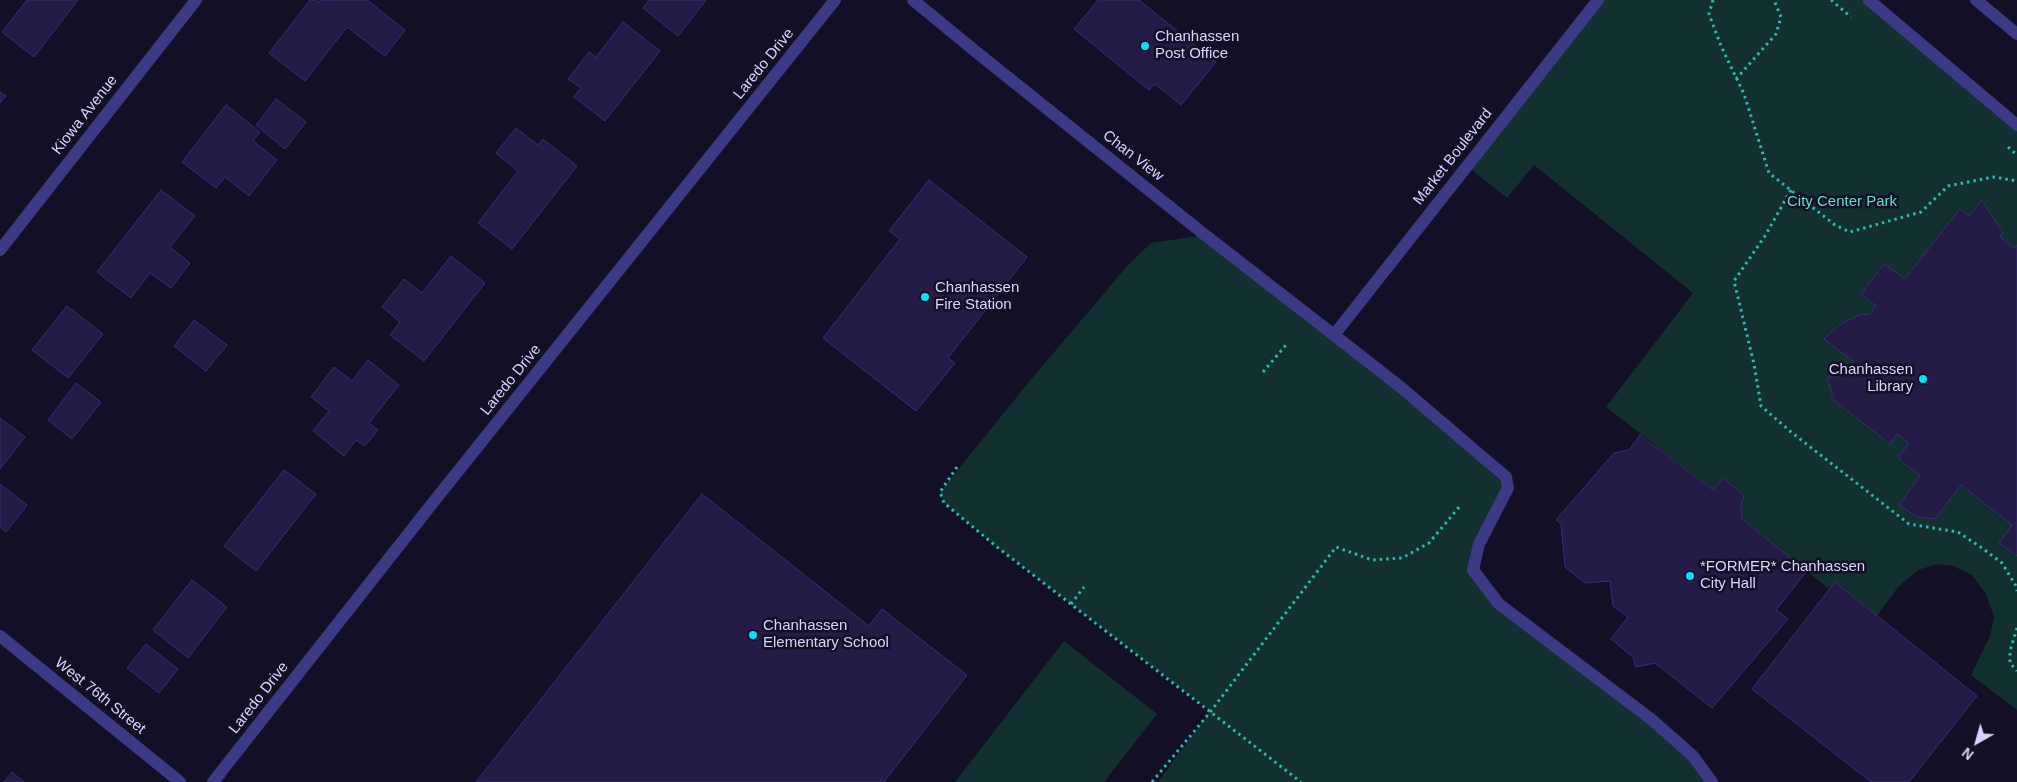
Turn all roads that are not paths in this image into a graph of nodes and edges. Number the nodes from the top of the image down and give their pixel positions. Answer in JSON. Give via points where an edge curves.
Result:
{"nodes":[{"id":1,"x":196,"y":0,"type":"edge"},
{"id":2,"x":836,"y":0,"type":"edge"},
{"id":3,"x":914,"y":0,"type":"edge"},
{"id":4,"x":1598,"y":0,"type":"edge"},
{"id":5,"x":1869,"y":0,"type":"edge"},
{"id":6,"x":1976,"y":0,"type":"edge"},
{"id":7,"x":2017,"y":34,"type":"edge"},
{"id":8,"x":2017,"y":125,"type":"edge"},
{"id":9,"x":0,"y":250,"type":"edge"},
{"id":10,"x":1334,"y":335,"type":"junction"},
{"id":11,"x":0,"y":636,"type":"edge"},
{"id":12,"x":180,"y":782,"type":"edge"},
{"id":13,"x":213,"y":782,"type":"edge"},
{"id":14,"x":1712,"y":782,"type":"edge"}],
"edges":[{"from":1,"to":9,"type":"street","name":"Kiowa Avenue"},
{"from":2,"to":13,"type":"street","name":"Laredo Drive"},
{"from":3,"to":10,"type":"street","name":"Chan View"},
{"from":4,"to":10,"type":"street","name":"Market Boulevard"},
{"from":5,"to":8,"type":"street"},
{"from":6,"to":7,"type":"street"},
{"from":10,"to":14,"type":"street","name":"Chan View","via":[[1506,477],[1508,488],[1479,544],[1473,570],[1499,604],[1651,719],[1693,756]]},
{"from":11,"to":12,"type":"street","name":"West 76th Street"}]}
